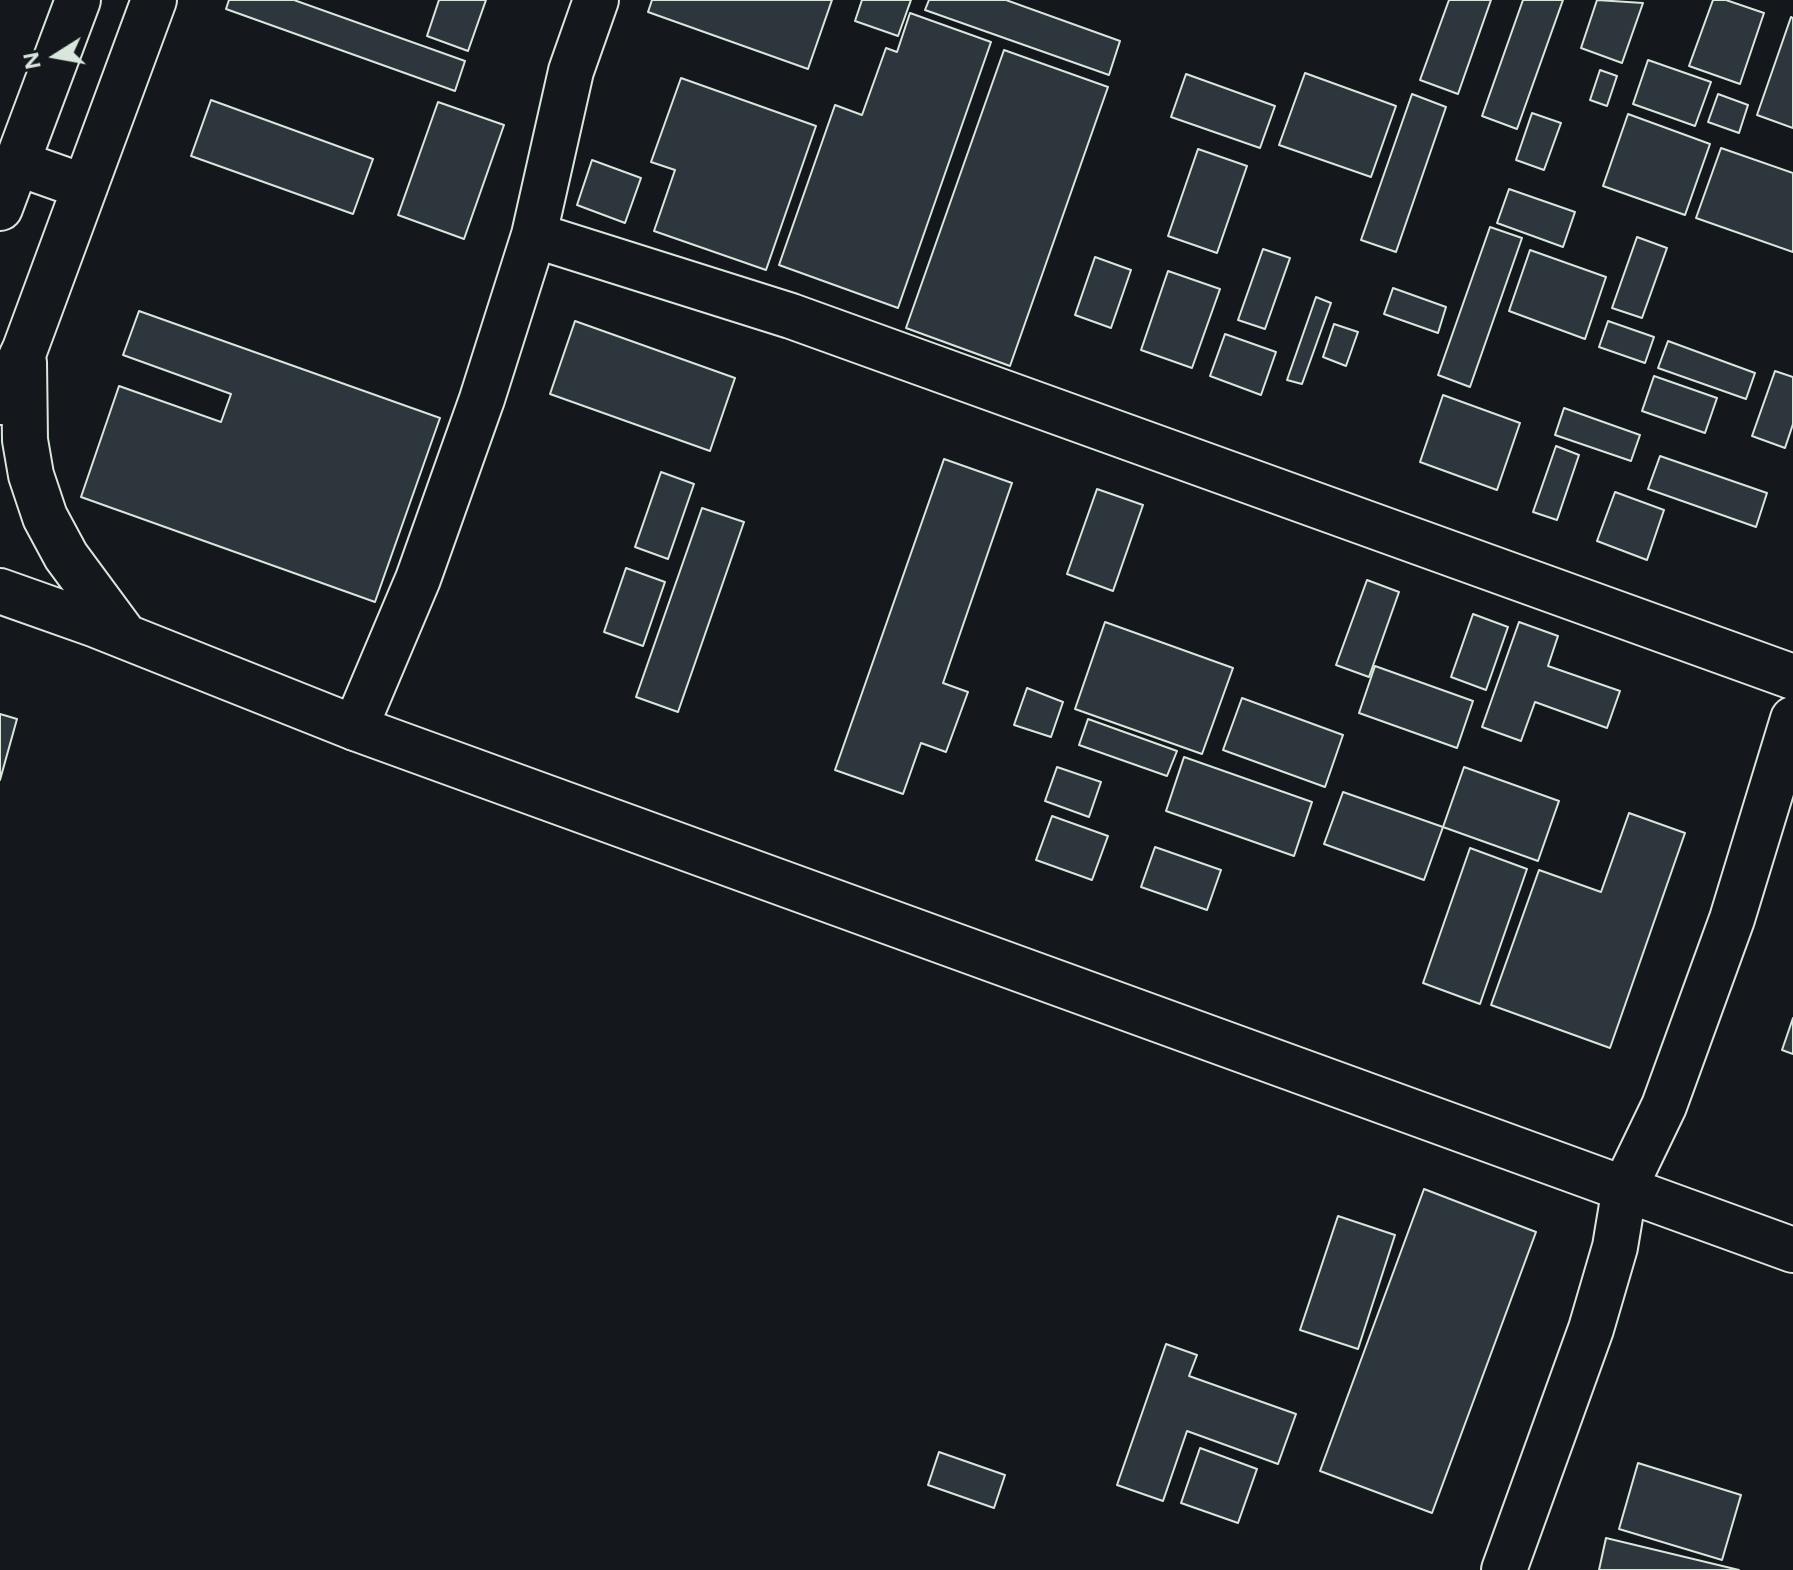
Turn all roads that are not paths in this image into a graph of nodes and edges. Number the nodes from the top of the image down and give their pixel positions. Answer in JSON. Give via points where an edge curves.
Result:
{"nodes":[{"id":1,"x":78,"y":0,"type":"edge"},
{"id":2,"x":154,"y":0,"type":"edge"},
{"id":3,"x":596,"y":0,"type":"edge"},
{"id":4,"x":17,"y":163,"type":"junction"},
{"id":5,"x":85,"y":187,"type":"junction"},
{"id":6,"x":0,"y":208,"type":"edge"},
{"id":7,"x":534,"y":235,"type":"junction"},
{"id":8,"x":25,"y":349,"type":"junction"},
{"id":9,"x":0,"y":402,"type":"edge"},
{"id":10,"x":0,"y":591,"type":"edge"},
{"id":11,"x":125,"y":636,"type":"junction"},
{"id":12,"x":1793,"y":677,"type":"edge"},
{"id":13,"x":1793,"y":719,"type":"edge"},
{"id":14,"x":355,"y":728,"type":"junction"},
{"id":15,"x":1625,"y":1187,"type":"junction"},
{"id":16,"x":1793,"y":1250,"type":"edge"},
{"id":17,"x":1504,"y":1570,"type":"edge"}],
"edges":[{"from":1,"to":4,"type":"main road"},
{"from":2,"to":5,"type":"main road"},
{"from":3,"to":7,"type":"main road","via":[[571,71]]},
{"from":4,"to":5,"type":"main road"},
{"from":4,"to":6,"type":"main road"},
{"from":5,"to":8,"type":"main road"},
{"from":7,"to":12,"type":"main road","via":[[791,316]]},
{"from":7,"to":14,"type":"main road","via":[[418,579]]},
{"from":8,"to":9,"type":"main road"},
{"from":8,"to":11,"type":"main road","via":[[25,440],[45,517],[66,556]]},
{"from":10,"to":11,"type":"main road"},
{"from":11,"to":14,"type":"main road"},
{"from":13,"to":15,"type":"main road","via":[[1727,933],[1664,1106]]},
{"from":14,"to":15,"type":"main road"},
{"from":15,"to":16,"type":"main road"},
{"from":15,"to":17,"type":"main road","via":[[1615,1247],[1591,1329]]}]}
